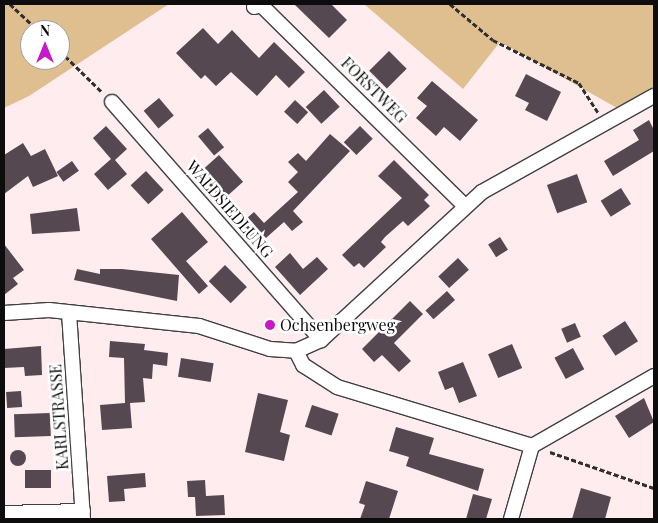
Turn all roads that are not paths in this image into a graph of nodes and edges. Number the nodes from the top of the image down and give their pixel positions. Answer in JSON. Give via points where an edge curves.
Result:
{"nodes":[{"id":1,"x":254,"y":7,"type":"dead end"},
{"id":2,"x":654,"y":96,"type":"edge"},
{"id":3,"x":112,"y":102,"type":"road end"},
{"id":4,"x":465,"y":206,"type":"junction"},
{"id":5,"x":4,"y":313,"type":"edge"},
{"id":6,"x":69,"y":313,"type":"junction"},
{"id":7,"x":321,"y":340,"type":"junction"},
{"id":8,"x":296,"y":351,"type":"junction"},
{"id":9,"x":654,"y":376,"type":"edge"},
{"id":10,"x":532,"y":446,"type":"junction"},
{"id":11,"x":4,"y":513,"type":"edge"},
{"id":12,"x":83,"y":515,"type":"edge"},
{"id":13,"x":511,"y":519,"type":"edge"}],
"edges":[{"from":1,"to":4,"type":"street","name":"FORSTWEG","via":[[261,5]]},
{"from":2,"to":4,"type":"street","via":[[482,192]]},
{"from":3,"to":7,"type":"street","name":"WALDSIEDLUNG"},
{"from":4,"to":7,"type":"street"},
{"from":5,"to":6,"type":"street"},
{"from":6,"to":8,"type":"street","via":[[199,326],[270,349]]},
{"from":6,"to":12,"type":"street","name":"KARLSTRASSE"},
{"from":7,"to":8,"type":"street"},
{"from":8,"to":10,"type":"street","via":[[303,365],[337,387]]},
{"from":9,"to":10,"type":"street"},
{"from":10,"to":13,"type":"street"},
{"from":11,"to":12,"type":"street"}]}
